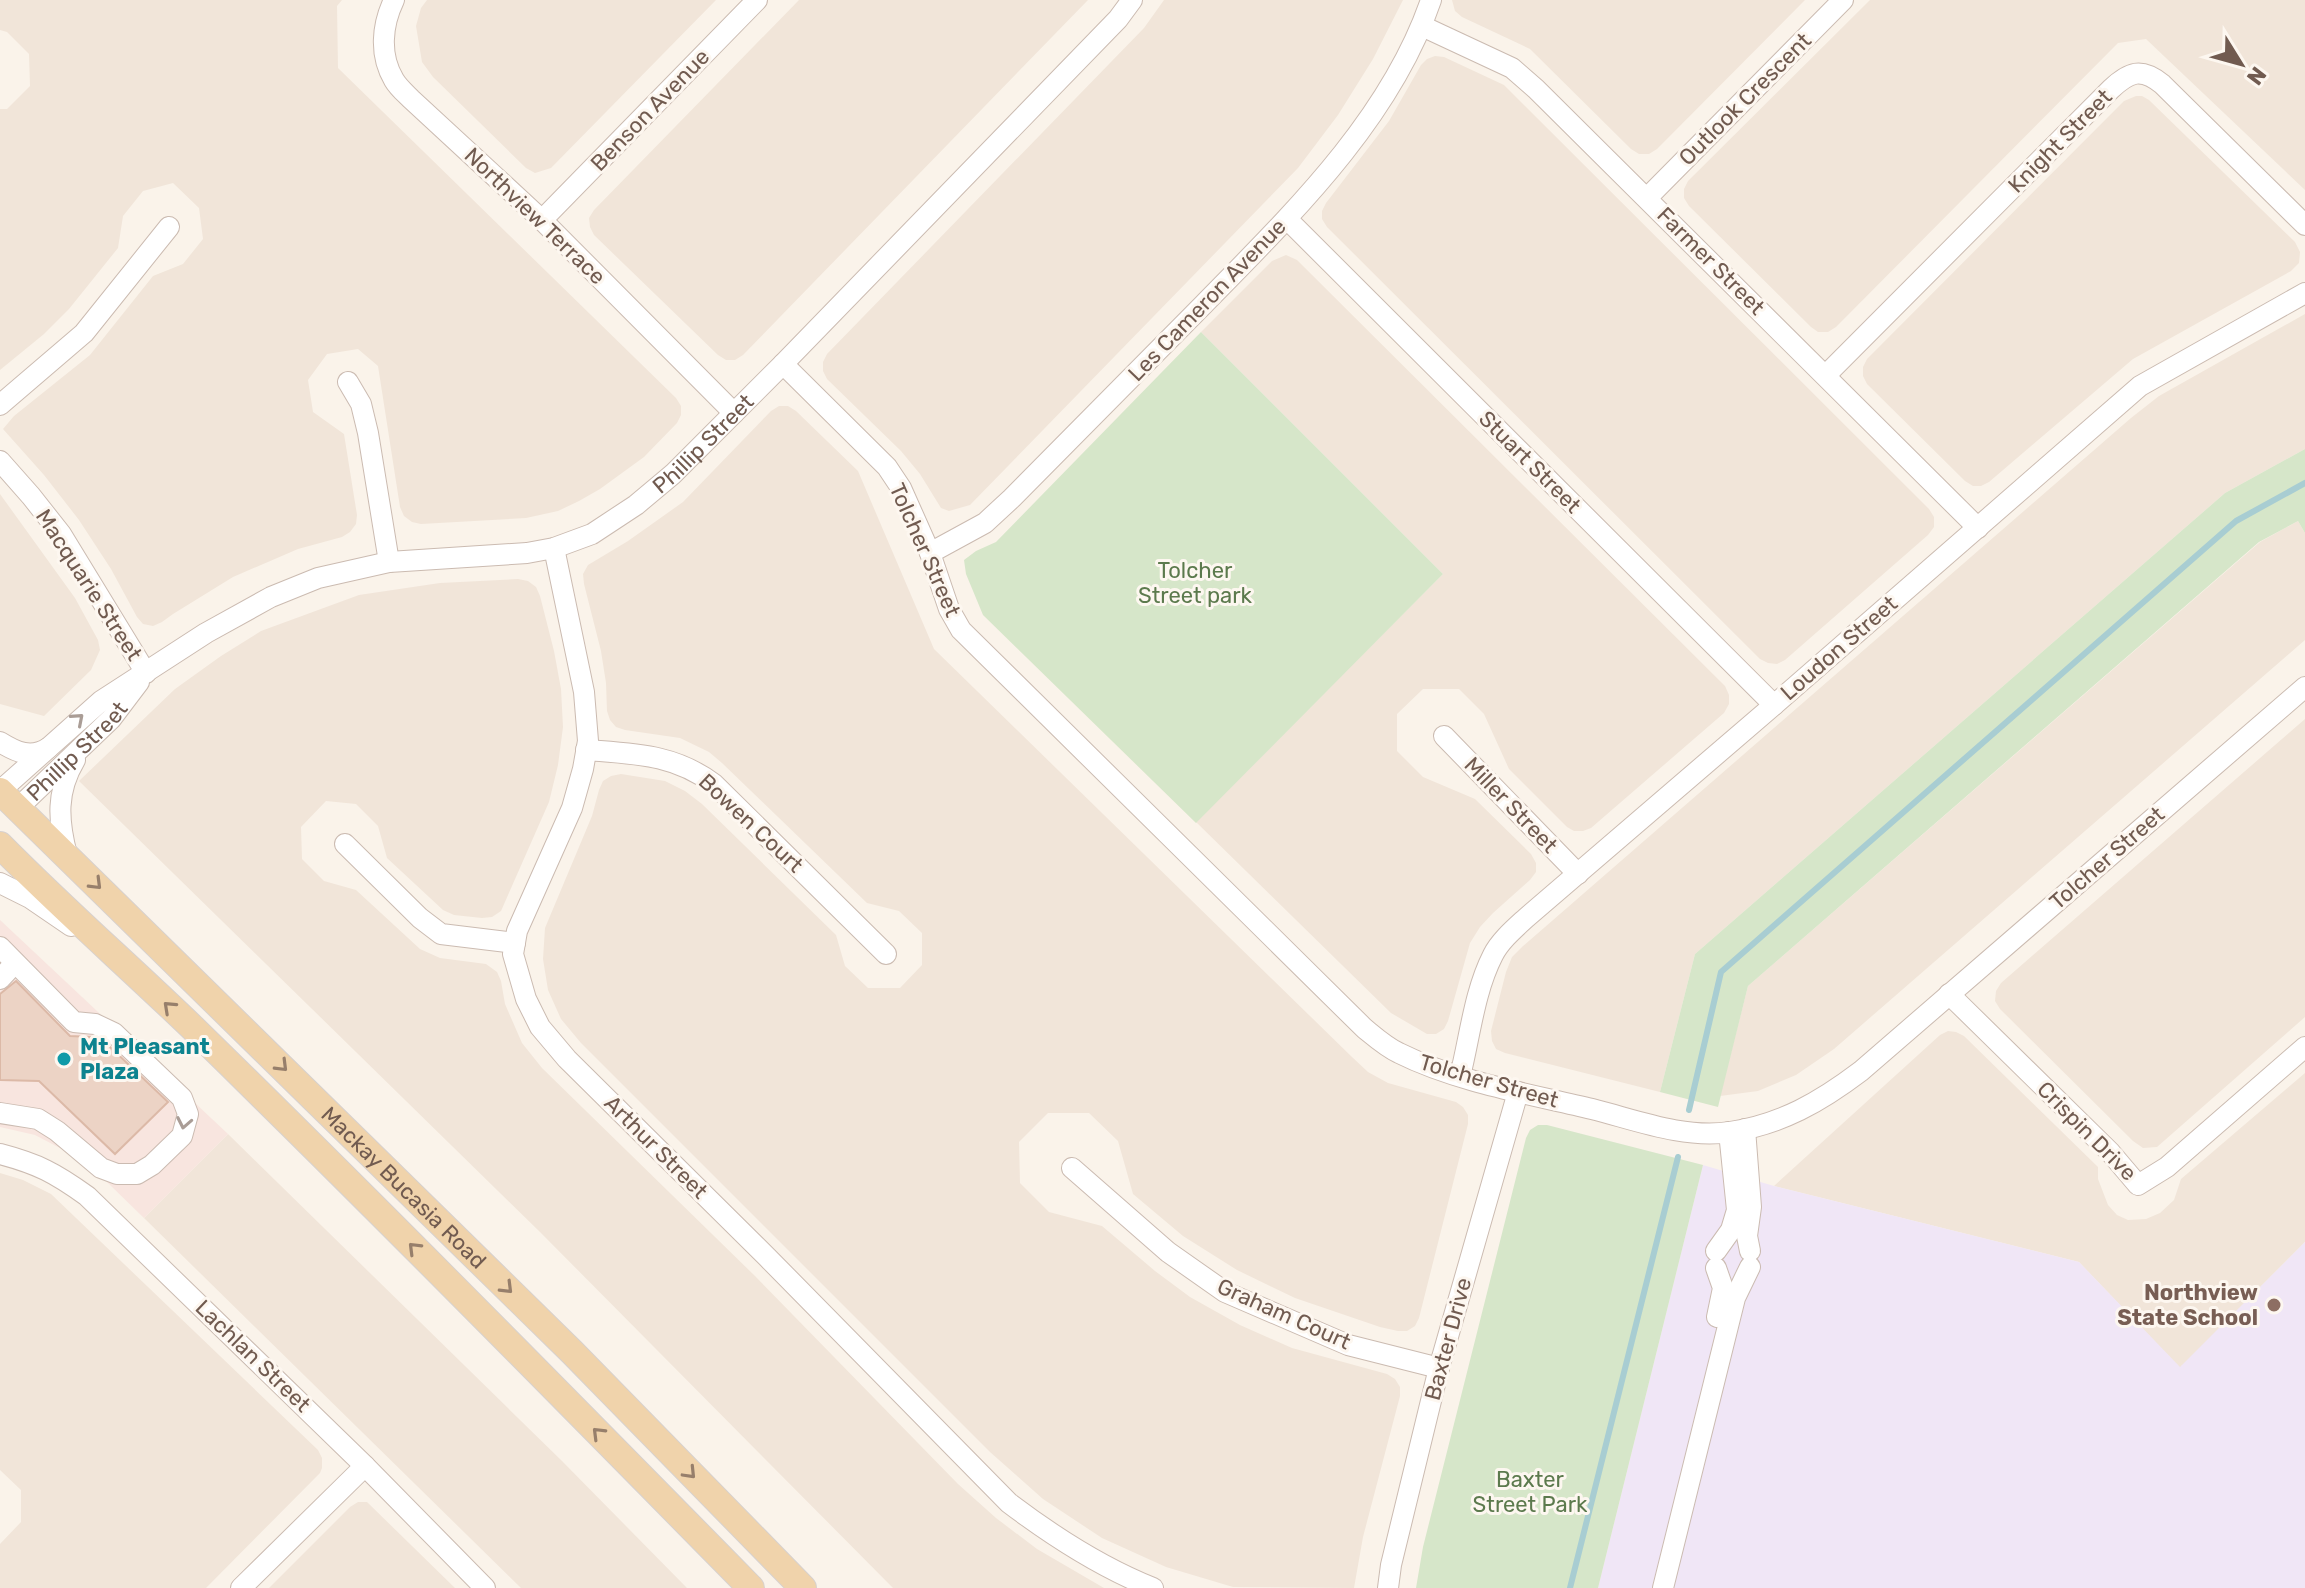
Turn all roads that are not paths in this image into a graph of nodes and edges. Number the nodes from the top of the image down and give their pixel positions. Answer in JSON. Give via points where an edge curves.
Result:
{"nodes":[{"id":1,"x":394,"y":0,"type":"edge"},
{"id":2,"x":757,"y":0,"type":"edge"},
{"id":3,"x":1132,"y":0,"type":"edge"},
{"id":4,"x":1431,"y":0,"type":"edge"},
{"id":5,"x":1843,"y":0,"type":"edge"},
{"id":6,"x":1422,"y":26,"type":"junction"},
{"id":7,"x":1647,"y":198,"type":"junction"},
{"id":8,"x":1287,"y":219,"type":"junction"},
{"id":9,"x":542,"y":220,"type":"junction"},
{"id":10,"x":2305,"y":225,"type":"edge"},
{"id":11,"x":169,"y":227,"type":"dead end"},
{"id":12,"x":2305,"y":293,"type":"edge"},
{"id":13,"x":783,"y":364,"type":"junction"},
{"id":14,"x":1826,"y":375,"type":"junction"},
{"id":15,"x":348,"y":382,"type":"dead end"},
{"id":16,"x":0,"y":405,"type":"edge"},
{"id":17,"x":734,"y":413,"type":"junction"},
{"id":18,"x":0,"y":461,"type":"edge"},
{"id":19,"x":1978,"y":528,"type":"junction"},
{"id":20,"x":554,"y":548,"type":"junction"},
{"id":21,"x":930,"y":553,"type":"junction"},
{"id":22,"x":389,"y":562,"type":"junction"},
{"id":23,"x":146,"y":673,"type":"junction"},
{"id":24,"x":2305,"y":687,"type":"edge"},
{"id":25,"x":1774,"y":705,"type":"junction"},
{"id":26,"x":1444,"y":736,"type":"dead end"},
{"id":27,"x":92,"y":738,"type":"junction"},
{"id":28,"x":0,"y":742,"type":"edge"},
{"id":29,"x":48,"y":748,"type":"junction"},
{"id":30,"x":586,"y":750,"type":"junction"},
{"id":31,"x":4,"y":803,"type":"edge"},
{"id":32,"x":345,"y":844,"type":"dead end"},
{"id":33,"x":0,"y":845,"type":"edge"},
{"id":34,"x":67,"y":855,"type":"junction"},
{"id":35,"x":1578,"y":874,"type":"junction"},
{"id":36,"x":0,"y":883,"type":"edge"},
{"id":37,"x":515,"y":943,"type":"junction"},
{"id":38,"x":0,"y":947,"type":"edge"},
{"id":39,"x":111,"y":953,"type":"junction"},
{"id":40,"x":886,"y":954,"type":"dead end"},
{"id":41,"x":15,"y":963,"type":"junction"},
{"id":42,"x":0,"y":979,"type":"edge"},
{"id":43,"x":1949,"y":994,"type":"junction"},
{"id":44,"x":2305,"y":1047,"type":"edge"},
{"id":45,"x":1460,"y":1076,"type":"junction"},
{"id":46,"x":1518,"y":1092,"type":"junction"},
{"id":47,"x":0,"y":1113,"type":"edge"},
{"id":48,"x":1737,"y":1131,"type":"junction"},
{"id":49,"x":0,"y":1154,"type":"edge"},
{"id":50,"x":1072,"y":1168,"type":"dead end"},
{"id":51,"x":1716,"y":1259,"type":"junction"},
{"id":52,"x":1750,"y":1259,"type":"junction"},
{"id":53,"x":1439,"y":1368,"type":"junction"},
{"id":54,"x":365,"y":1466,"type":"junction"},
{"id":55,"x":241,"y":1588,"type":"edge"},
{"id":56,"x":485,"y":1588,"type":"edge"},
{"id":57,"x":751,"y":1588,"type":"edge"},
{"id":58,"x":803,"y":1588,"type":"edge"},
{"id":59,"x":1153,"y":1588,"type":"edge"},
{"id":60,"x":1388,"y":1588,"type":"edge"},
{"id":61,"x":1648,"y":1588,"type":"edge"},
{"id":62,"x":1663,"y":1588,"type":"edge"}],
"edges":[{"from":1,"to":9,"type":"street","name":"Northview Terrace","via":[[383,38],[394,81]]},
{"from":2,"to":9,"type":"street","name":"Benson Avenue"},
{"from":3,"to":13,"type":"street","name":"Phillip Street"},
{"from":4,"to":6,"type":"street","name":"Les Cameron Avenue"},
{"from":5,"to":7,"type":"street","name":"Outlook Crescent"},
{"from":6,"to":7,"type":"street","name":"Farmer Street","via":[[1512,68]]},
{"from":6,"to":8,"type":"street","name":"Les Cameron Avenue","via":[[1337,163]]},
{"from":7,"to":14,"type":"street","name":"Farmer Street"},
{"from":8,"to":21,"type":"street","name":"Les Cameron Avenue","via":[[1012,498],[985,523]]},
{"from":8,"to":25,"type":"street","name":"Stuart Street"},
{"from":9,"to":17,"type":"street","name":"Northview Terrace"},
{"from":10,"to":14,"type":"street","name":"Knight Street","via":[[2162,84],[2147,75],[2132,75],[2111,89]]},
{"from":11,"to":16,"type":"street","via":[[84,333]]},
{"from":12,"to":19,"type":"street","name":"Loudon Street","via":[[2140,386]]},
{"from":13,"to":17,"type":"street","name":"Phillip Street"},
{"from":13,"to":21,"type":"street","name":"Tolcher Street","via":[[887,467]]},
{"from":14,"to":19,"type":"street","name":"Farmer Street"},
{"from":15,"to":22,"type":"street","via":[[361,404],[368,433]]},
{"from":17,"to":20,"type":"street","name":"Phillip Street","via":[[636,505],[592,534]]},
{"from":18,"to":23,"type":"street","name":"Macquarie Street","via":[[61,534]]},
{"from":19,"to":25,"type":"street","name":"Loudon Street"},
{"from":20,"to":22,"type":"street","name":"Phillip Street"},
{"from":20,"to":30,"type":"street","name":"Arthur Street","via":[[584,692]]},
{"from":21,"to":45,"type":"street","name":"Tolcher Street","via":[[961,630],[1364,1028],[1398,1053]]},
{"from":22,"to":23,"type":"street","name":"Phillip Street","via":[[318,578],[271,597]]},
{"from":23,"to":27,"type":"street","name":"Phillip Street"},
{"from":29,"to":23,"type":"street","name":"Phillip Street","one_way":true,"via":[[93,706]]},
{"from":24,"to":43,"type":"street","name":"Tolcher Street"},
{"from":25,"to":35,"type":"street","name":"Loudon Street"},
{"from":26,"to":35,"type":"street","name":"Miller Street"},
{"from":27,"to":31,"type":"street","name":"Phillip Street"},
{"from":27,"to":34,"type":"street","via":[[74,761],[61,793],[59,817]]},
{"from":28,"to":29,"type":"street","via":[[27,754]]},
{"from":29,"to":31,"type":"street","name":"Phillip Street"},
{"from":30,"to":37,"type":"street","name":"Arthur Street","via":[[572,808]]},
{"from":30,"to":40,"type":"street","name":"Bowen Court","via":[[650,755],[697,771]]},
{"from":31,"to":34,"type":"main road","name":"Mackay Bucasia Road"},
{"from":32,"to":37,"type":"street","via":[[441,934]]},
{"from":33,"to":39,"type":"main road","name":"Mackay Bucasia Road"},
{"from":34,"to":58,"type":"main road","name":"Mackay Bucasia Road","one_way":true,"via":[[572,1352]]},
{"from":35,"to":45,"type":"street","name":"Loudon Street","via":[[1493,954]]},
{"from":36,"to":39,"type":"street"},
{"from":37,"to":59,"type":"street","name":"Arthur Street","via":[[513,954],[526,999],[540,1027],[567,1059],[1009,1503],[1091,1559]]},
{"from":38,"to":41,"type":"street"},
{"from":57,"to":39,"type":"main road","name":"Mackay Bucasia Road","one_way":true,"via":[[328,1162]]},
{"from":41,"to":42,"type":"street"},
{"from":41,"to":47,"type":"street","one_way":true,"via":[[74,1022],[114,1033],[182,1098],[188,1114],[182,1136],[152,1165],[137,1174],[117,1174],[101,1168],[38,1119]]},
{"from":43,"to":44,"type":"street","name":"Crispin Drive","via":[[2138,1185],[2167,1167]]},
{"from":43,"to":48,"type":"street","name":"Tolcher Street","via":[[1828,1096],[1798,1112]]},
{"from":45,"to":46,"type":"street","name":"Tolcher Street"},
{"from":46,"to":48,"type":"street","name":"Tolcher Street","via":[[1655,1126]]},
{"from":46,"to":53,"type":"street","name":"Baxter Drive"},
{"from":48,"to":51,"type":"street","via":[[1737,1214]]},
{"from":48,"to":52,"type":"street","via":[[1751,1207]]},
{"from":49,"to":54,"type":"street","name":"Lachlan Street","via":[[31,1162],[87,1196]]},
{"from":50,"to":53,"type":"street","name":"Graham Court","via":[[1168,1252],[1225,1292],[1348,1345]]},
{"from":51,"to":52,"type":"street","via":[[1725,1276],[1733,1278],[1741,1276]]},
{"from":51,"to":52,"type":"street","via":[[1725,1242],[1733,1240],[1745,1244]]},
{"from":51,"to":61,"type":"street","via":[[1721,1299]]},
{"from":52,"to":62,"type":"street","via":[[1735,1298]]},
{"from":53,"to":60,"type":"street","name":"Baxter Drive"},
{"from":54,"to":55,"type":"street"},
{"from":54,"to":56,"type":"street","name":"Lachlan Street"}]}
